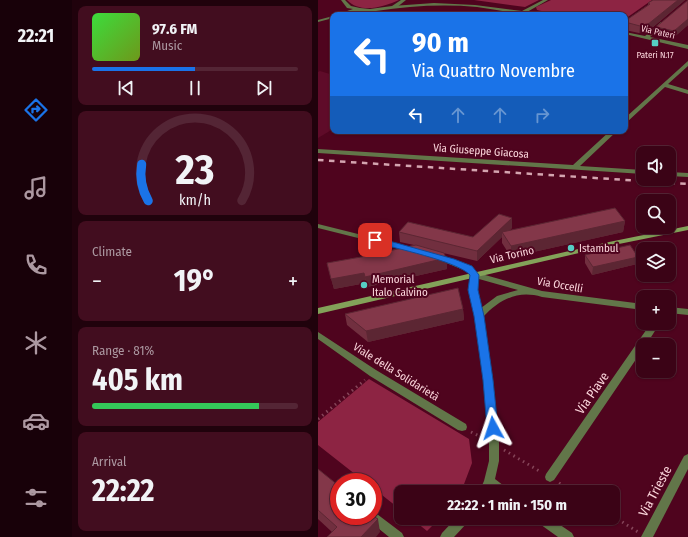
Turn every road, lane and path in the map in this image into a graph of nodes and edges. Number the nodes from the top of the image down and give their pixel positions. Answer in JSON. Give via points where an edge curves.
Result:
{"nodes":[{"id":1,"x":343,"y":0,"type":"edge"},
{"id":2,"x":404,"y":0,"type":"edge"},
{"id":3,"x":546,"y":0,"type":"edge"},
{"id":4,"x":408,"y":6,"type":"junction"},
{"id":5,"x":394,"y":7,"type":"junction"},
{"id":6,"x":349,"y":10,"type":"junction"},
{"id":7,"x":370,"y":10,"type":"junction"},
{"id":8,"x":346,"y":12,"type":"edge"},
{"id":9,"x":374,"y":12,"type":"edge"},
{"id":10,"x":389,"y":12,"type":"edge"},
{"id":11,"x":523,"y":12,"type":"joint"},
{"id":12,"x":330,"y":17,"type":"edge"},
{"id":13,"x":670,"y":18,"type":"edge"},
{"id":14,"x":318,"y":22,"type":"edge"},
{"id":15,"x":330,"y":23,"type":"edge"},
{"id":16,"x":628,"y":34,"type":"edge"},
{"id":17,"x":646,"y":38,"type":"junction"},
{"id":18,"x":688,"y":47,"type":"edge"},
{"id":19,"x":688,"y":63,"type":"edge"},
{"id":20,"x":664,"y":85,"type":"junction"},
{"id":21,"x":688,"y":92,"type":"edge"},
{"id":22,"x":628,"y":118,"type":"edge"},
{"id":23,"x":611,"y":134,"type":"edge"},
{"id":24,"x":318,"y":152,"type":"edge"},
{"id":25,"x":574,"y":168,"type":"junction"},
{"id":26,"x":636,"y":172,"type":"edge"},
{"id":27,"x":676,"y":174,"type":"edge"},
{"id":28,"x":688,"y":175,"type":"edge"},
{"id":29,"x":318,"y":226,"type":"edge"},
{"id":30,"x":688,"y":228,"type":"edge"},
{"id":31,"x":475,"y":275,"type":"junction"},
{"id":32,"x":533,"y":292,"type":"junction"},
{"id":33,"x":636,"y":306,"type":"edge"},
{"id":34,"x":318,"y":311,"type":"edge"},
{"id":35,"x":676,"y":311,"type":"edge"},
{"id":36,"x":688,"y":312,"type":"edge"},
{"id":37,"x":479,"y":316,"type":"junction"},
{"id":38,"x":651,"y":330,"type":"edge"},
{"id":39,"x":318,"y":336,"type":"edge"},
{"id":40,"x":373,"y":373,"type":"junction"},
{"id":41,"x":318,"y":419,"type":"edge"},
{"id":42,"x":462,"y":427,"type":"joint"},
{"id":43,"x":494,"y":444,"type":"junction"},
{"id":44,"x":688,"y":459,"type":"edge"},
{"id":45,"x":550,"y":478,"type":"junction"},
{"id":46,"x":489,"y":481,"type":"junction"},
{"id":47,"x":487,"y":485,"type":"edge"},
{"id":48,"x":494,"y":485,"type":"edge"},
{"id":49,"x":562,"y":485,"type":"edge"},
{"id":50,"x":620,"y":520,"type":"edge"},
{"id":51,"x":382,"y":524,"type":"edge"},
{"id":52,"x":457,"y":525,"type":"edge"},
{"id":53,"x":551,"y":525,"type":"edge"},
{"id":54,"x":643,"y":535,"type":"edge"},
{"id":55,"x":398,"y":537,"type":"edge"},
{"id":56,"x":446,"y":537,"type":"edge"},
{"id":57,"x":568,"y":537,"type":"edge"}],
"edges":[{"from":1,"to":6,"type":"street"},
{"from":2,"to":5,"type":"street"},
{"from":3,"to":11,"type":"street"},
{"from":4,"to":5,"type":"street"},
{"from":4,"to":10,"type":"street"},
{"from":4,"to":11,"type":"street","via":[[463,4]]},
{"from":5,"to":7,"type":"street"},
{"from":6,"to":7,"type":"street"},
{"from":6,"to":8,"type":"street"},
{"from":7,"to":9,"type":"street"},
{"from":12,"to":14,"type":"street"},
{"from":13,"to":17,"type":"street"},
{"from":14,"to":15,"type":"street"},
{"from":16,"to":17,"type":"street","name":"Via Pateri"},
{"from":17,"to":18,"type":"street","name":"Via Pateri"},
{"from":19,"to":20,"type":"street"},
{"from":20,"to":21,"type":"street"},
{"from":20,"to":22,"type":"street"},
{"from":23,"to":25,"type":"street"},
{"from":24,"to":25,"type":"street","name":"Via Giuseppe Giacosa"},
{"from":25,"to":26,"type":"street","name":"Via Giuseppe Giacosa"},
{"from":27,"to":28,"type":"street"},
{"from":29,"to":31,"type":"street","name":"Via Occelli","via":[[428,254],[469,269]]},
{"from":30,"to":31,"type":"main road","name":"Via Torino"},
{"from":31,"to":32,"type":"street","name":"Via Occelli"},
{"from":31,"to":34,"type":"main road","name":"Via Torino"},
{"from":31,"to":37,"type":"street","via":[[473,290]]},
{"from":32,"to":33,"type":"street","name":"Via Occelli"},
{"from":32,"to":37,"type":"street","via":[[506,294],[492,302]]},
{"from":35,"to":36,"type":"street"},
{"from":37,"to":43,"type":"street"},
{"from":38,"to":45,"type":"street","name":"Via Piave"},
{"from":39,"to":40,"type":"street","name":"Viale della Solidarietà"},
{"from":40,"to":41,"type":"path"},
{"from":40,"to":42,"type":"street","name":"Viale della Solidarietà"},
{"from":42,"to":43,"type":"path"},
{"from":43,"to":45,"type":"path"},
{"from":43,"to":46,"type":"street","via":[[494,461]]},
{"from":44,"to":54,"type":"street","name":"Via Trieste"},
{"from":45,"to":49,"type":"path"},
{"from":46,"to":47,"type":"street"},
{"from":46,"to":48,"type":"street"},
{"from":50,"to":54,"type":"path"},
{"from":51,"to":55,"type":"street"},
{"from":52,"to":56,"type":"street"},
{"from":53,"to":57,"type":"street"}]}
